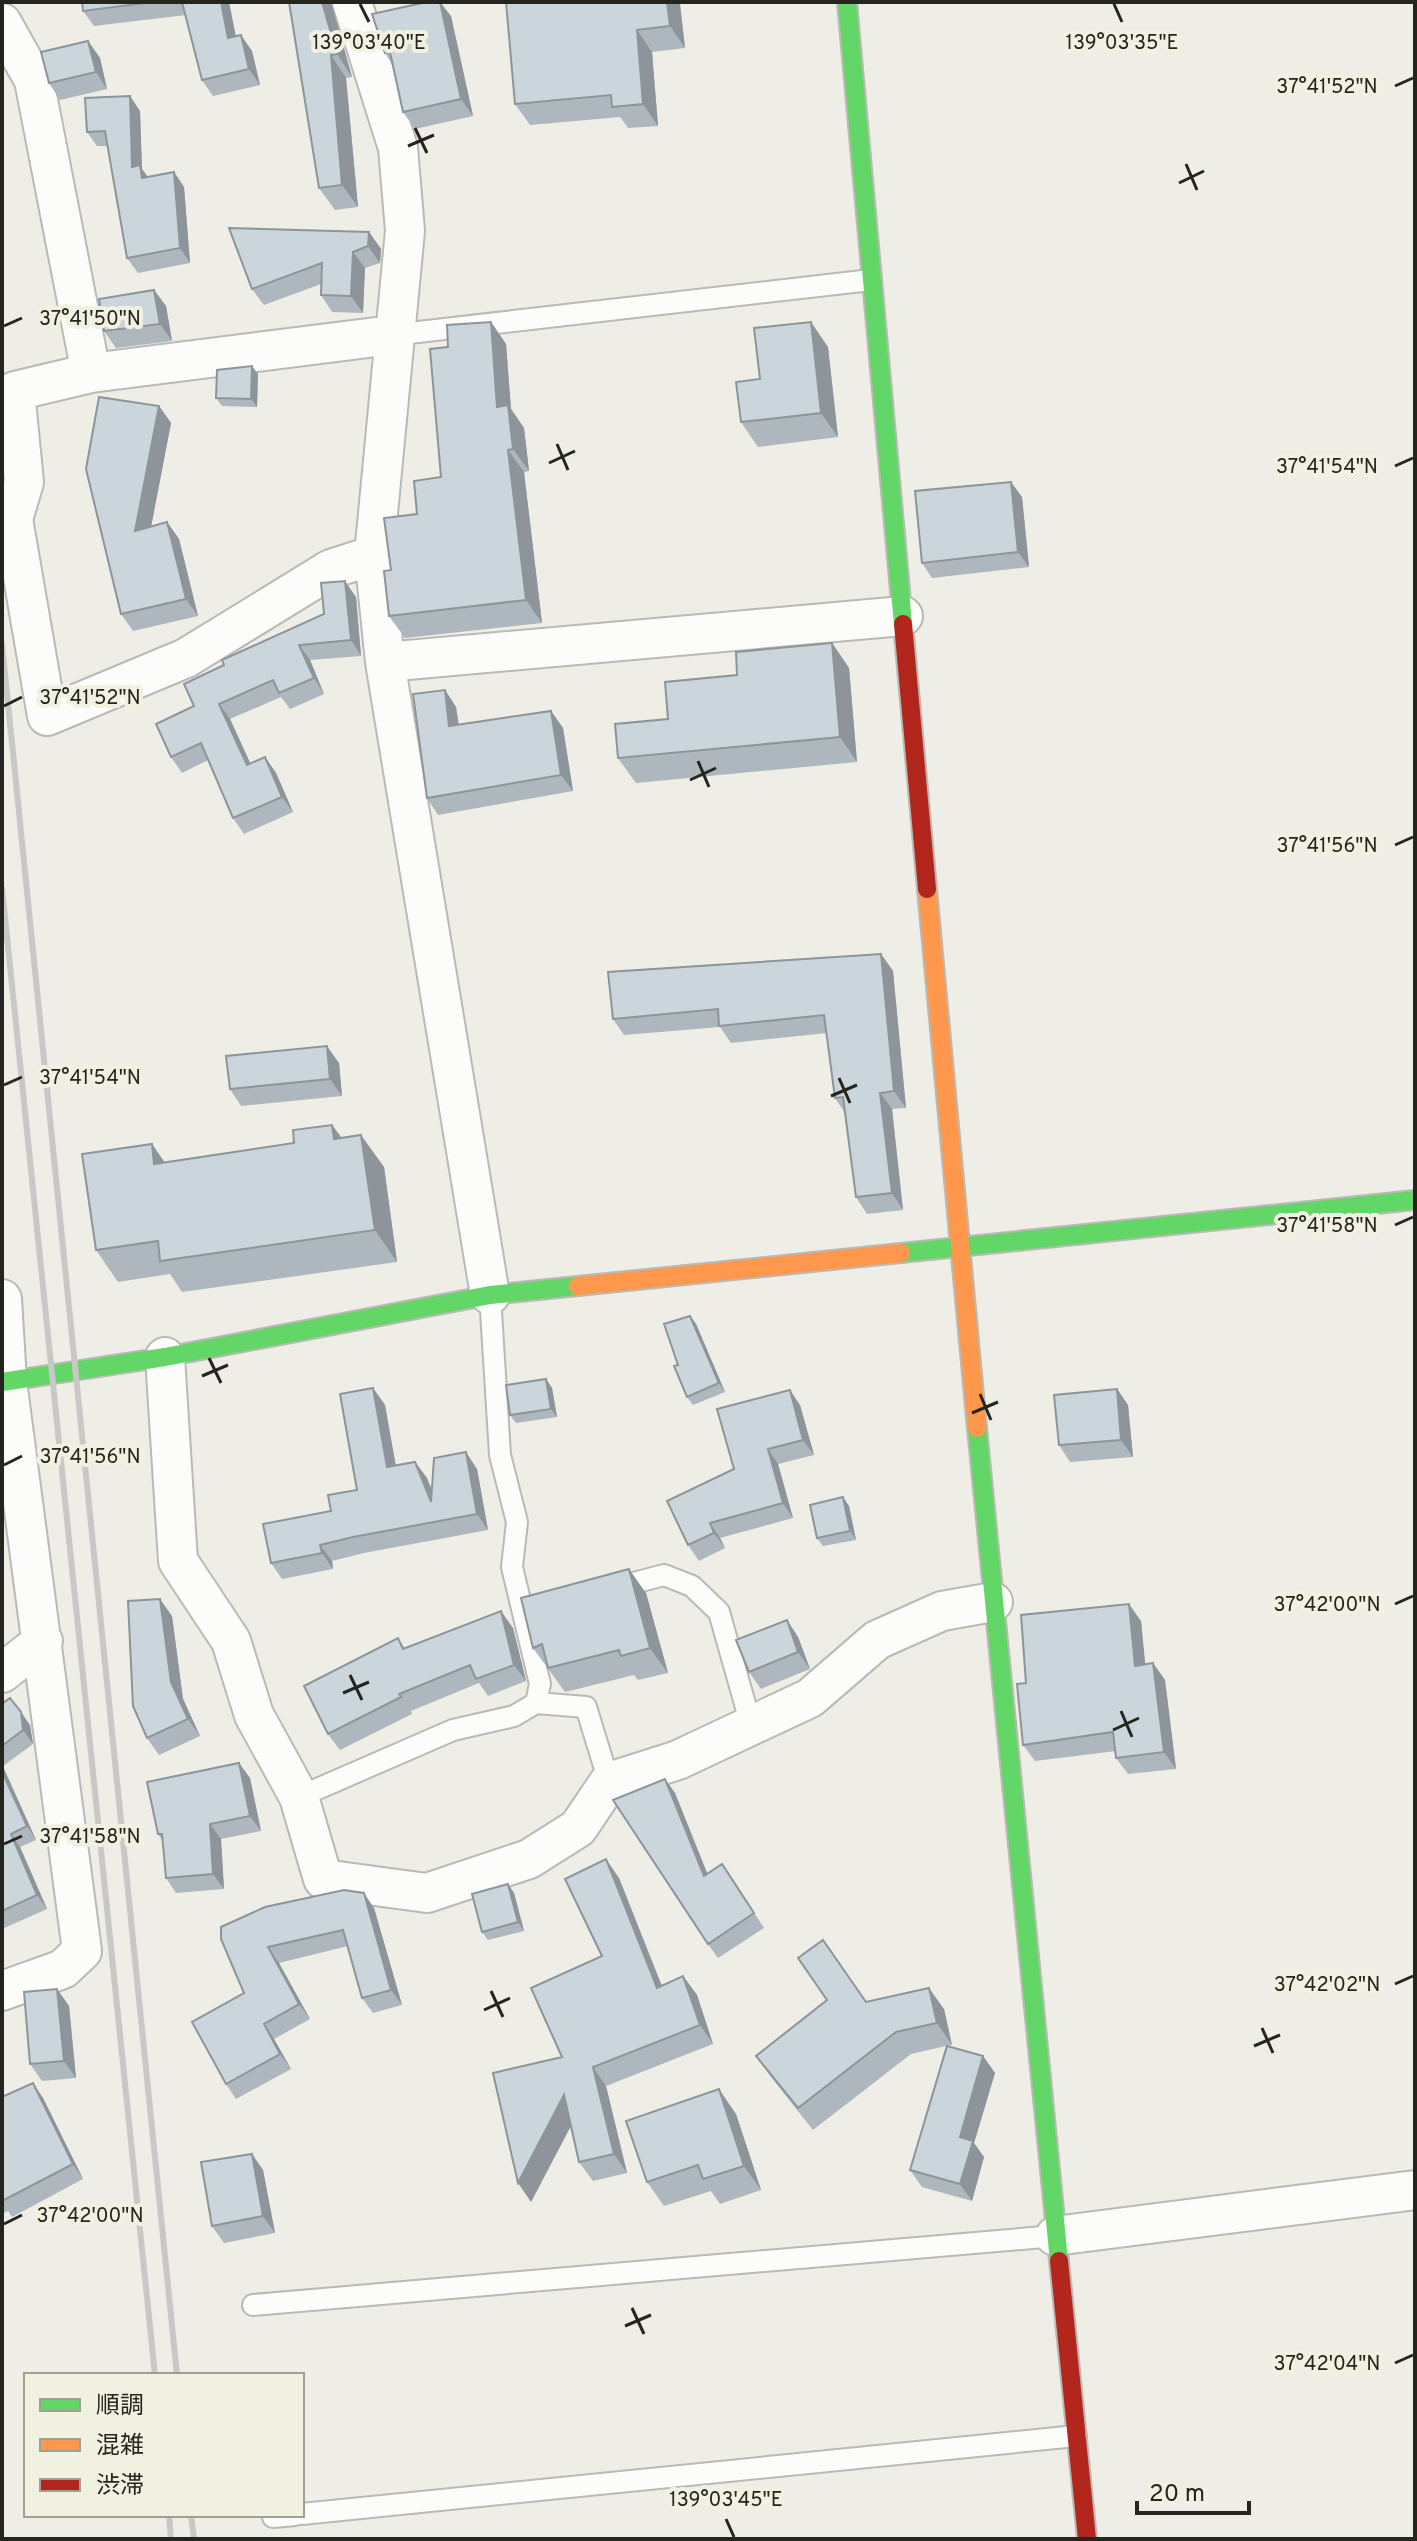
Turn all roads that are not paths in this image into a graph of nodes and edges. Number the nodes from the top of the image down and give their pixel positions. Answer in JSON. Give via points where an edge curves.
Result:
{"nodes":[{"id":1,"x":352,"y":2,"type":"edge"},
{"id":2,"x":847,"y":2,"type":"edge"},
{"id":3,"x":2,"y":23,"type":"edge"},
{"id":4,"x":871,"y":280,"type":"junction"},
{"id":5,"x":392,"y":335,"type":"junction"},
{"id":6,"x":91,"y":373,"type":"junction"},
{"id":7,"x":374,"y":555,"type":"junction"},
{"id":8,"x":903,"y":616,"type":"junction"},
{"id":9,"x":385,"y":662,"type":"junction"},
{"id":10,"x":1415,"y":1200,"type":"edge"},
{"id":11,"x":959,"y":1247,"type":"junction"},
{"id":12,"x":490,"y":1295,"type":"junction"},
{"id":13,"x":2,"y":1299,"type":"edge"},
{"id":14,"x":165,"y":1357,"type":"junction"},
{"id":15,"x":4,"y":1381,"type":"edge"},
{"id":16,"x":594,"y":1594,"type":"edge"},
{"id":17,"x":993,"y":1602,"type":"junction"},
{"id":18,"x":43,"y":1641,"type":"junction"},
{"id":19,"x":2,"y":1673,"type":"edge"},
{"id":20,"x":536,"y":1703,"type":"junction"},
{"id":21,"x":751,"y":1725,"type":"junction"},
{"id":22,"x":609,"y":1782,"type":"junction"},
{"id":23,"x":299,"y":1797,"type":"junction"},
{"id":24,"x":2,"y":1991,"type":"edge"},
{"id":25,"x":1415,"y":2190,"type":"edge"},
{"id":26,"x":1055,"y":2236,"type":"junction"},
{"id":27,"x":253,"y":2305,"type":"dead end"},
{"id":28,"x":1076,"y":2436,"type":"junction"},
{"id":29,"x":304,"y":2514,"type":"edge"},
{"id":30,"x":1087,"y":2539,"type":"edge"}],
"edges":[{"from":1,"to":5,"type":"street","via":[[398,148],[405,231]]},
{"from":2,"to":4,"type":"street"},
{"from":3,"to":6,"type":"street","via":[[34,80]]},
{"from":4,"to":5,"type":"lane"},
{"from":4,"to":8,"type":"street"},
{"from":5,"to":6,"type":"street"},
{"from":5,"to":7,"type":"street"},
{"from":6,"to":7,"type":"street","via":[[15,391],[24,482],[13,519],[47,716],[186,658],[331,569]]},
{"from":7,"to":9,"type":"street"},
{"from":8,"to":9,"type":"street"},
{"from":8,"to":11,"type":"street"},
{"from":9,"to":12,"type":"street"},
{"from":10,"to":11,"type":"street"},
{"from":11,"to":12,"type":"street"},
{"from":11,"to":17,"type":"street"},
{"from":12,"to":14,"type":"street"},
{"from":12,"to":20,"type":"lane","via":[[500,1455],[517,1522],[512,1567],[530,1611],[540,1684]]},
{"from":13,"to":15,"type":"street"},
{"from":14,"to":15,"type":"street"},
{"from":14,"to":23,"type":"street","via":[[178,1561],[231,1641],[254,1715]]},
{"from":15,"to":18,"type":"street"},
{"from":16,"to":21,"type":"lane","via":[[664,1575],[692,1586],[719,1612]]},
{"from":17,"to":21,"type":"street","via":[[942,1611],[877,1640],[810,1698]]},
{"from":17,"to":26,"type":"street"},
{"from":18,"to":19,"type":"street"},
{"from":18,"to":24,"type":"street","via":[[82,1951],[63,1969]]},
{"from":20,"to":22,"type":"lane","via":[[586,1707]]},
{"from":20,"to":23,"type":"lane","via":[[514,1716],[453,1730]]},
{"from":21,"to":22,"type":"street","via":[[678,1760]]},
{"from":22,"to":23,"type":"street","via":[[578,1828],[529,1859],[427,1893],[323,1879]]},
{"from":25,"to":26,"type":"street"},
{"from":26,"to":27,"type":"lane"},
{"from":26,"to":28,"type":"street"},
{"from":28,"to":29,"type":"lane"},
{"from":28,"to":30,"type":"street"}]}
